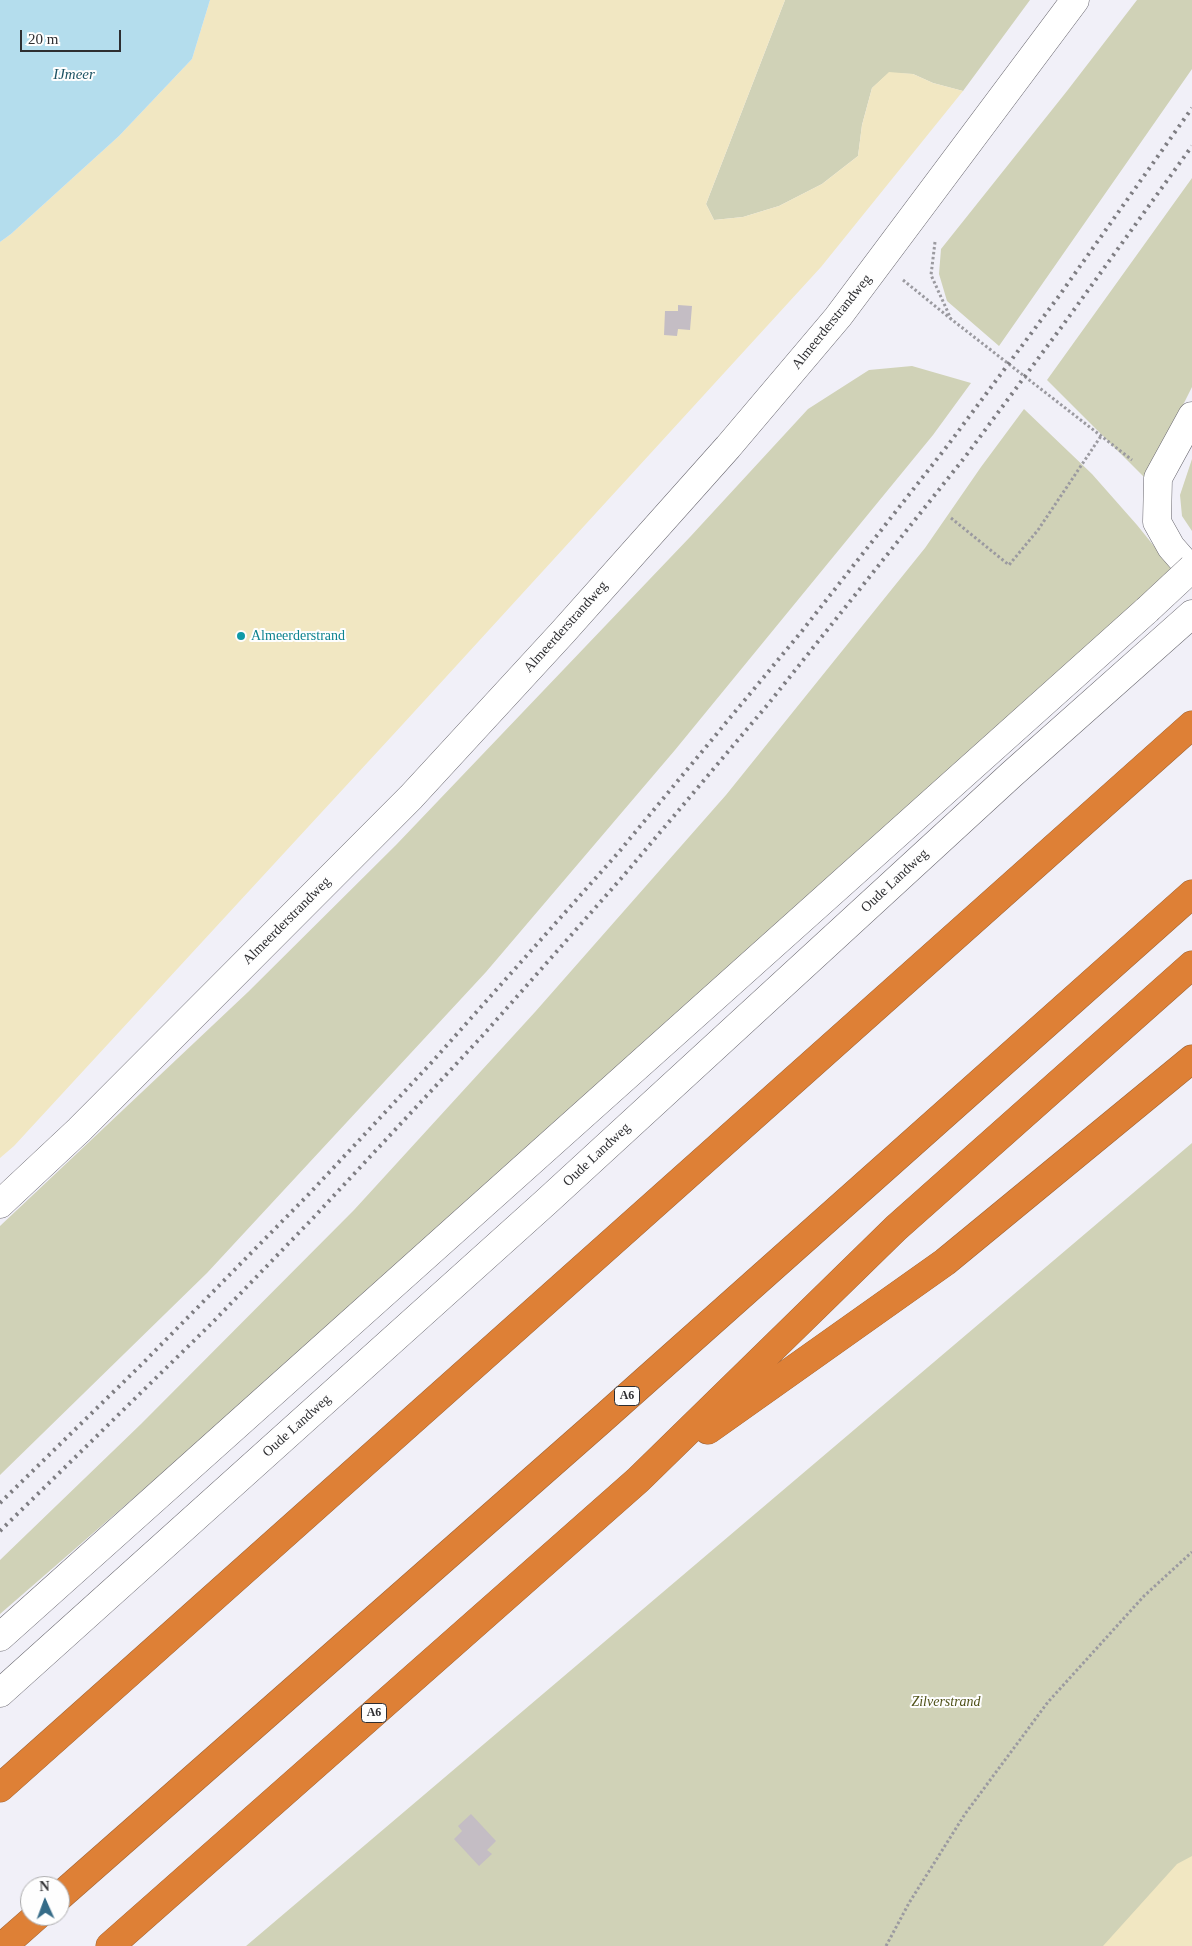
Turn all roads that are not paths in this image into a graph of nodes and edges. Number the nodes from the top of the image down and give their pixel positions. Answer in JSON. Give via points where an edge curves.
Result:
{"nodes":[{"id":1,"x":1075,"y":0,"type":"edge"},
{"id":2,"x":1192,"y":416,"type":"edge"},
{"id":3,"x":1192,"y":570,"type":"edge"},
{"id":4,"x":1192,"y":614,"type":"edge"},
{"id":5,"x":1192,"y":725,"type":"edge"},
{"id":6,"x":1192,"y":894,"type":"edge"},
{"id":7,"x":1192,"y":965,"type":"edge"},
{"id":8,"x":1192,"y":1059,"type":"edge"},
{"id":9,"x":0,"y":1204,"type":"edge"},
{"id":10,"x":638,"y":1480,"type":"junction"},
{"id":11,"x":0,"y":1637,"type":"edge"},
{"id":12,"x":0,"y":1694,"type":"edge"},
{"id":13,"x":0,"y":1788,"type":"edge"},
{"id":14,"x":70,"y":1887,"type":"edge"},
{"id":15,"x":26,"y":1926,"type":"edge"},
{"id":16,"x":3,"y":1946,"type":"edge"},
{"id":17,"x":110,"y":1946,"type":"edge"}],
"edges":[{"from":1,"to":9,"type":"street","name":"Almeerderstrandweg","via":[[838,317],[728,447],[563,632],[411,797]]},
{"from":2,"to":3,"type":"street","via":[[1158,478],[1157,522],[1171,547]]},
{"from":3,"to":11,"type":"street","bridge":true},
{"from":4,"to":12,"type":"street","name":"Oude Landweg"},
{"from":5,"to":13,"type":"highway"},
{"from":6,"to":14,"type":"highway","number":"A6"},
{"from":7,"to":10,"type":"highway","number":"A6","via":[[896,1228]]},
{"from":8,"to":10,"type":"highway","number":"A6","via":[[945,1262]]},
{"from":10,"to":17,"type":"highway","number":"A6"},
{"from":15,"to":16,"type":"highway"}]}
